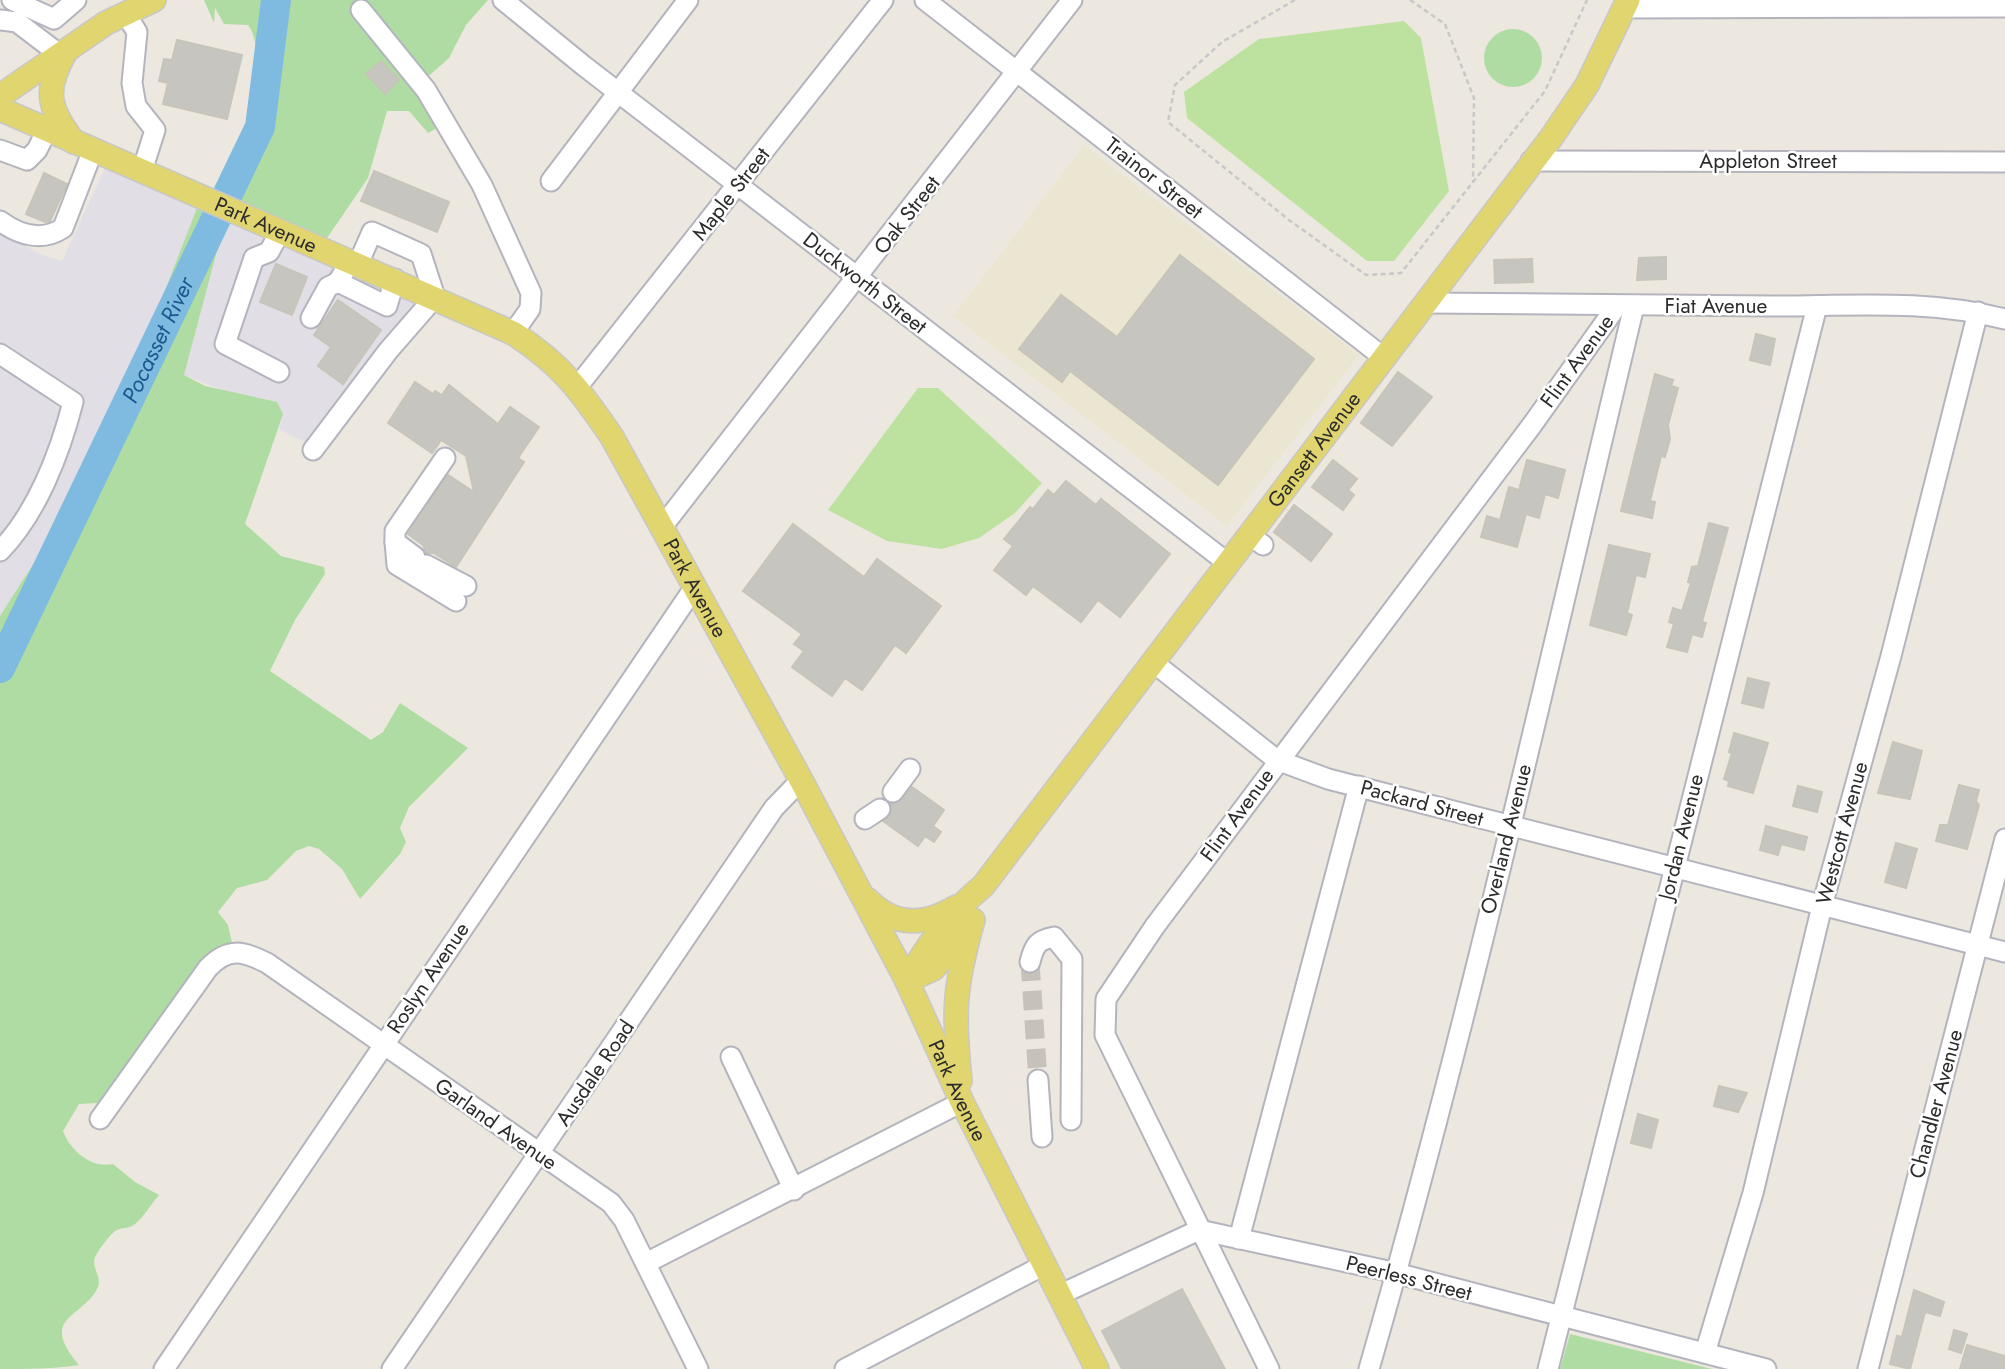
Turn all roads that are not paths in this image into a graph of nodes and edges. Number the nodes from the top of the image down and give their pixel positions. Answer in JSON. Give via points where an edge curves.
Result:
{"nodes":[{"id":1,"x":12,"y":0,"type":"edge"},
{"id":2,"x":503,"y":0,"type":"edge"},
{"id":3,"x":688,"y":0,"type":"edge"},
{"id":4,"x":883,"y":0,"type":"edge"},
{"id":5,"x":925,"y":0,"type":"edge"},
{"id":6,"x":1072,"y":0,"type":"edge"},
{"id":7,"x":74,"y":2,"type":"edge"},
{"id":8,"x":1626,"y":4,"type":"edge"},
{"id":9,"x":139,"y":5,"type":"edge"},
{"id":10,"x":2005,"y":7,"type":"edge"},
{"id":11,"x":360,"y":9,"type":"dead end"},
{"id":12,"x":0,"y":20,"type":"edge"},
{"id":13,"x":90,"y":33,"type":"junction"},
{"id":14,"x":64,"y":50,"type":"junction"},
{"id":15,"x":1017,"y":73,"type":"junction"},
{"id":16,"x":617,"y":91,"type":"junction"},
{"id":17,"x":0,"y":96,"type":"edge"},
{"id":18,"x":0,"y":109,"type":"edge"},
{"id":19,"x":47,"y":131,"type":"junction"},
{"id":20,"x":84,"y":146,"type":"junction"},
{"id":21,"x":0,"y":150,"type":"edge"},
{"id":22,"x":1531,"y":161,"type":"junction"},
{"id":23,"x":2005,"y":162,"type":"edge"},
{"id":24,"x":142,"y":171,"type":"junction"},
{"id":25,"x":551,"y":181,"type":"dead end"},
{"id":26,"x":739,"y":185,"type":"junction"},
{"id":27,"x":0,"y":221,"type":"edge"},
{"id":28,"x":289,"y":233,"type":"junction"},
{"id":29,"x":355,"y":262,"type":"junction"},
{"id":30,"x":858,"y":278,"type":"junction"},
{"id":31,"x":395,"y":279,"type":"junction"},
{"id":32,"x":338,"y":282,"type":"junction"},
{"id":33,"x":435,"y":296,"type":"junction"},
{"id":34,"x":1424,"y":303,"type":"junction"},
{"id":35,"x":387,"y":306,"type":"junction"},
{"id":36,"x":1625,"y":306,"type":"junction"},
{"id":37,"x":1817,"y":306,"type":"junction"},
{"id":38,"x":1978,"y":312,"type":"junction"},
{"id":39,"x":312,"y":318,"type":"dead end"},
{"id":40,"x":2005,"y":319,"type":"edge"},
{"id":41,"x":411,"y":324,"type":"junction"},
{"id":42,"x":513,"y":333,"type":"junction"},
{"id":43,"x":0,"y":354,"type":"edge"},
{"id":44,"x":1383,"y":357,"type":"junction"},
{"id":45,"x":279,"y":372,"type":"dead end"},
{"id":46,"x":578,"y":386,"type":"junction"},
{"id":47,"x":313,"y":450,"type":"dead end"},
{"id":48,"x":445,"y":458,"type":"dead end"},
{"id":49,"x":662,"y":527,"type":"junction"},
{"id":50,"x":395,"y":542,"type":"junction"},
{"id":51,"x":0,"y":551,"type":"edge"},
{"id":52,"x":1229,"y":564,"type":"junction"},
{"id":53,"x":694,"y":588,"type":"junction"},
{"id":54,"x":1154,"y":663,"type":"junction"},
{"id":55,"x":1277,"y":760,"type":"junction"},
{"id":56,"x":910,"y":769,"type":"dead end"},
{"id":57,"x":801,"y":780,"type":"junction"},
{"id":58,"x":1359,"y":786,"type":"junction"},
{"id":59,"x":893,"y":792,"type":"dead end"},
{"id":60,"x":1509,"y":826,"type":"junction"},
{"id":61,"x":2005,"y":839,"type":"edge"},
{"id":62,"x":1673,"y":868,"type":"junction"},
{"id":63,"x":860,"y":892,"type":"junction"},
{"id":64,"x":1822,"y":906,"type":"junction"},
{"id":65,"x":969,"y":911,"type":"junction"},
{"id":66,"x":1977,"y":945,"type":"junction"},
{"id":67,"x":2005,"y":952,"type":"edge"},
{"id":68,"x":1030,"y":962,"type":"tunnel mouth"},
{"id":69,"x":907,"y":981,"type":"junction"},
{"id":70,"x":382,"y":1046,"type":"junction"},
{"id":71,"x":731,"y":1057,"type":"dead end"},
{"id":72,"x":1038,"y":1080,"type":"tunnel mouth"},
{"id":73,"x":962,"y":1102,"type":"junction"},
{"id":74,"x":100,"y":1119,"type":"dead end"},
{"id":75,"x":1071,"y":1120,"type":"dead end"},
{"id":76,"x":1042,"y":1138,"type":"dead end"},
{"id":77,"x":539,"y":1155,"type":"junction"},
{"id":78,"x":794,"y":1190,"type":"junction"},
{"id":79,"x":1199,"y":1230,"type":"junction"},
{"id":80,"x":1239,"y":1239,"type":"junction"},
{"id":81,"x":646,"y":1263,"type":"junction"},
{"id":82,"x":1044,"y":1265,"type":"junction"},
{"id":83,"x":1396,"y":1274,"type":"junction"},
{"id":84,"x":1059,"y":1295,"type":"junction"},
{"id":85,"x":1562,"y":1317,"type":"junction"},
{"id":86,"x":1705,"y":1353,"type":"junction"},
{"id":87,"x":164,"y":1369,"type":"edge"},
{"id":88,"x":392,"y":1369,"type":"edge"},
{"id":89,"x":698,"y":1369,"type":"edge"},
{"id":90,"x":845,"y":1369,"type":"edge"},
{"id":91,"x":1097,"y":1369,"type":"edge"},
{"id":92,"x":1269,"y":1369,"type":"edge"},
{"id":93,"x":1369,"y":1369,"type":"edge"},
{"id":94,"x":1548,"y":1369,"type":"edge"},
{"id":95,"x":1766,"y":1369,"type":"edge"},
{"id":96,"x":1868,"y":1369,"type":"edge"}],
"edges":[{"from":1,"to":7,"type":"street","via":[[54,19]]},
{"from":2,"to":16,"type":"street","name":"Duckworth Street"},
{"from":3,"to":16,"type":"street"},
{"from":4,"to":26,"type":"street","name":"Maple Street"},
{"from":5,"to":15,"type":"street","name":"Trainor Street"},
{"from":6,"to":15,"type":"street","name":"Oak Street"},
{"from":7,"to":13,"type":"street"},
{"from":8,"to":10,"type":"street"},
{"from":8,"to":22,"type":"main road","name":"Gansett Avenue","via":[[1587,85]]},
{"from":9,"to":13,"type":"main road"},
{"from":9,"to":24,"type":"street","via":[[132,83],[136,106],[155,130]]},
{"from":11,"to":42,"type":"street","via":[[426,90],[482,185],[531,293],[530,309]]},
{"from":12,"to":14,"type":"street","via":[[17,22]]},
{"from":13,"to":14,"type":"main road"},
{"from":14,"to":17,"type":"main road"},
{"from":14,"to":20,"type":"main road","via":[[53,74],[50,96],[57,119]]},
{"from":15,"to":30,"type":"street","name":"Oak Street"},
{"from":15,"to":44,"type":"street","name":"Trainor Street"},
{"from":16,"to":25,"type":"street"},
{"from":16,"to":26,"type":"street","name":"Duckworth Street"},
{"from":18,"to":19,"type":"main road","name":"Park Avenue"},
{"from":19,"to":20,"type":"main road","name":"Park Avenue"},
{"from":19,"to":21,"type":"street","via":[[27,160]]},
{"from":20,"to":24,"type":"main road","name":"Park Avenue"},
{"from":20,"to":27,"type":"street","via":[[62,228],[39,237]]},
{"from":22,"to":23,"type":"street","name":"Appleton Street"},
{"from":22,"to":34,"type":"main road","name":"Gansett Avenue"},
{"from":24,"to":28,"type":"main road","name":"Park Avenue"},
{"from":26,"to":30,"type":"street","name":"Duckworth Street"},
{"from":26,"to":46,"type":"street","name":"Maple Street"},
{"from":28,"to":29,"type":"main road","name":"Park Avenue"},
{"from":28,"to":45,"type":"street","via":[[269,252],[254,258],[225,344]]},
{"from":29,"to":31,"type":"main road","name":"Park Avenue"},
{"from":29,"to":32,"type":"street"},
{"from":29,"to":33,"type":"street","via":[[372,232],[421,254]]},
{"from":30,"to":49,"type":"street","name":"Oak Street"},
{"from":30,"to":52,"type":"street","name":"Duckworth Street"},
{"from":31,"to":33,"type":"main road","name":"Park Avenue"},
{"from":31,"to":35,"type":"street"},
{"from":32,"to":35,"type":"street"},
{"from":32,"to":39,"type":"street","via":[[328,287]]},
{"from":33,"to":41,"type":"street"},
{"from":33,"to":42,"type":"main road","name":"Park Avenue"},
{"from":34,"to":36,"type":"street","name":"Fiat Avenue"},
{"from":34,"to":44,"type":"main road","name":"Gansett Avenue"},
{"from":35,"to":41,"type":"street"},
{"from":36,"to":37,"type":"street","name":"Fiat Avenue"},
{"from":36,"to":55,"type":"street","name":"Flint Avenue","via":[[1387,602]]},
{"from":36,"to":60,"type":"street","name":"Overland Avenue"},
{"from":37,"to":38,"type":"street","name":"Fiat Avenue","via":[[1907,303]]},
{"from":37,"to":62,"type":"street","name":"Jordan Avenue"},
{"from":38,"to":40,"type":"street","name":"Fiat Avenue"},
{"from":38,"to":64,"type":"street","name":"Westcott Avenue"},
{"from":41,"to":47,"type":"street"},
{"from":42,"to":46,"type":"main road","name":"Park Avenue","via":[[549,357]]},
{"from":43,"to":51,"type":"street","via":[[73,402],[65,435],[20,530]]},
{"from":44,"to":52,"type":"main road","name":"Gansett Avenue","via":[[1298,486],[1256,540]]},
{"from":46,"to":49,"type":"main road","name":"Park Avenue"},
{"from":48,"to":50,"type":"street","via":[[395,531]]},
{"from":49,"to":53,"type":"main road","name":"Park Avenue"},
{"from":50,"to":50,"type":"street","via":[[397,565],[461,594],[421,561]]},
{"from":52,"to":54,"type":"main road","name":"Gansett Avenue"},
{"from":53,"to":57,"type":"main road","name":"Park Avenue"},
{"from":53,"to":70,"type":"street","name":"Roslyn Avenue"},
{"from":54,"to":55,"type":"street","name":"Packard Street"},
{"from":54,"to":65,"type":"main road","name":"Gansett Avenue"},
{"from":55,"to":58,"type":"street","name":"Packard Street"},
{"from":55,"to":79,"type":"street","name":"Flint Avenue","via":[[1106,999],[1105,1035]]},
{"from":56,"to":59,"type":"street"},
{"from":57,"to":63,"type":"main road","name":"Park Avenue"},
{"from":57,"to":77,"type":"street","name":"Ausdale Road","via":[[774,808]]},
{"from":58,"to":60,"type":"street","name":"Packard Street"},
{"from":58,"to":80,"type":"street"},
{"from":60,"to":62,"type":"street","name":"Packard Street"},
{"from":60,"to":83,"type":"street","name":"Overland Avenue"},
{"from":61,"to":66,"type":"street","name":"Chandler Avenue"},
{"from":62,"to":64,"type":"street","name":"Packard Street"},
{"from":62,"to":85,"type":"street","name":"Jordan Avenue"},
{"from":63,"to":65,"type":"main road","via":[[895,919],[926,922]]},
{"from":63,"to":69,"type":"main road","name":"Park Avenue"},
{"from":64,"to":66,"type":"street","name":"Packard Street"},
{"from":64,"to":86,"type":"street","name":"Westcott Avenue","via":[[1753,1193]]},
{"from":65,"to":69,"type":"main road","name":"Gansett Avenue","via":[[958,944],[933,969]]},
{"from":65,"to":73,"type":"main road","via":[[954,1007]]},
{"from":66,"to":67,"type":"street","name":"Packard Street"},
{"from":66,"to":96,"type":"street","name":"Chandler Avenue"},
{"from":68,"to":75,"type":"street","via":[[1034,946],[1054,937],[1072,959]]},
{"from":69,"to":73,"type":"main road","name":"Park Avenue"},
{"from":70,"to":74,"type":"street","name":"Garland Avenue","via":[[267,963],[246,953],[223,955],[208,968]]},
{"from":70,"to":77,"type":"street","name":"Garland Avenue"},
{"from":70,"to":87,"type":"street","name":"Roslyn Avenue"},
{"from":71,"to":78,"type":"street"},
{"from":72,"to":76,"type":"street"},
{"from":73,"to":78,"type":"street"},
{"from":73,"to":82,"type":"main road","name":"Park Avenue"},
{"from":77,"to":81,"type":"street","name":"Garland Avenue","via":[[611,1203]]},
{"from":77,"to":88,"type":"street","name":"Ausdale Road"},
{"from":78,"to":81,"type":"street"},
{"from":79,"to":80,"type":"street","name":"Peerless Street"},
{"from":79,"to":84,"type":"street"},
{"from":79,"to":92,"type":"street","name":"Flint Avenue"},
{"from":80,"to":83,"type":"street","name":"Peerless Street"},
{"from":81,"to":89,"type":"street","name":"Garland Avenue"},
{"from":82,"to":84,"type":"main road","name":"Park Avenue"},
{"from":82,"to":90,"type":"street"},
{"from":83,"to":85,"type":"street","name":"Peerless Street"},
{"from":83,"to":93,"type":"street","name":"Overland Avenue"},
{"from":84,"to":91,"type":"main road","name":"Park Avenue"},
{"from":85,"to":86,"type":"street","name":"Peerless Street"},
{"from":85,"to":94,"type":"street","name":"Jordan Avenue"},
{"from":86,"to":95,"type":"street","name":"Peerless Street"}]}
